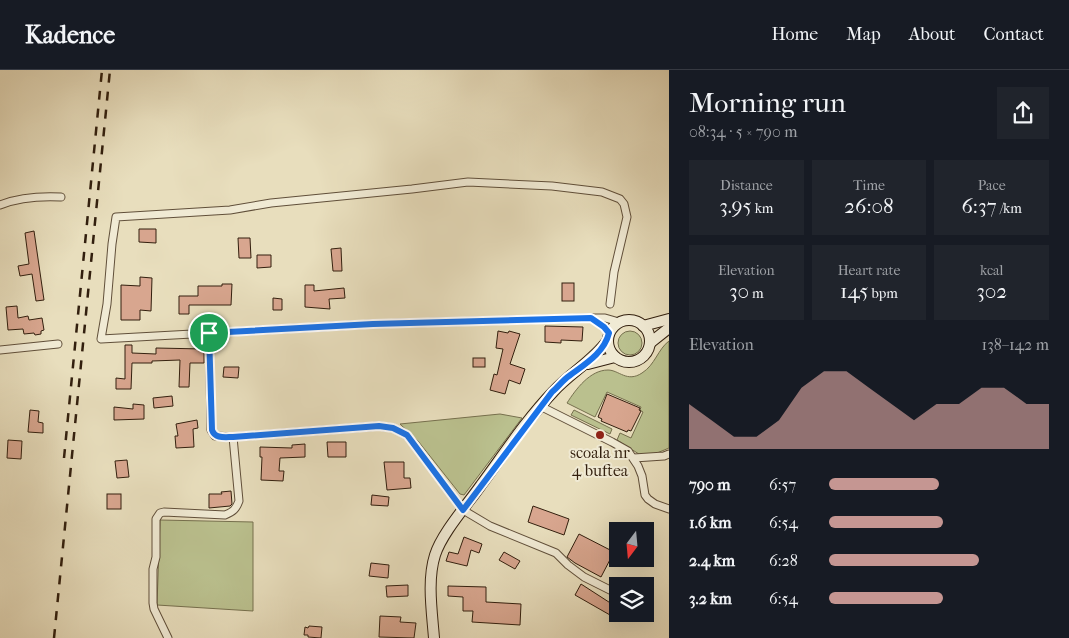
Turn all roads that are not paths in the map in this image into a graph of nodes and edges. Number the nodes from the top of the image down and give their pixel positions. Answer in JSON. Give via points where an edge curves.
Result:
{"nodes":[{"id":1,"x":61,"y":197,"type":"dead end"},
{"id":2,"x":0,"y":205,"type":"edge"},
{"id":3,"x":610,"y":304,"type":"dead end"},
{"id":4,"x":591,"y":318,"type":"junction"},
{"id":5,"x":669,"y":319,"type":"edge"},
{"id":6,"x":620,"y":322,"type":"junction"},
{"id":7,"x":643,"y":326,"type":"junction"},
{"id":8,"x":669,"y":328,"type":"edge"},
{"id":9,"x":209,"y":333,"type":"junction"},
{"id":10,"x":608,"y":337,"type":"junction"},
{"id":11,"x":650,"y":343,"type":"junction"},
{"id":12,"x":58,"y":344,"type":"dead end"},
{"id":13,"x":0,"y":350,"type":"edge"},
{"id":14,"x":615,"y":357,"type":"junction"},
{"id":15,"x":584,"y":365,"type":"junction"},
{"id":16,"x":540,"y":406,"type":"junction"},
{"id":17,"x":233,"y":437,"type":"junction"},
{"id":18,"x":669,"y":454,"type":"edge"},
{"id":19,"x":634,"y":458,"type":"junction"},
{"id":20,"x":669,"y":509,"type":"edge"},
{"id":21,"x":463,"y":510,"type":"junction"},
{"id":22,"x":609,"y":590,"type":"edge"},
{"id":23,"x":168,"y":638,"type":"edge"},
{"id":24,"x":434,"y":638,"type":"edge"}],
"edges":[{"from":1,"to":2,"type":"street","via":[[24,198]]},
{"from":3,"to":9,"type":"street","via":[[627,217],[624,204],[602,192],[552,186],[457,182],[230,210],[116,217],[108,304],[101,339]]},
{"from":4,"to":6,"type":"street"},
{"from":4,"to":9,"type":"street","via":[[382,323]]},
{"from":4,"to":10,"type":"street","via":[[604,327]]},
{"from":5,"to":7,"type":"main road"},
{"from":6,"to":7,"type":"main road","via":[[632,320]]},
{"from":6,"to":10,"type":"main road"},
{"from":7,"to":11,"type":"main road"},
{"from":8,"to":11,"type":"main road"},
{"from":9,"to":17,"type":"street","via":[[212,430],[215,436]]},
{"from":10,"to":14,"type":"main road"},
{"from":10,"to":15,"type":"main road","via":[[601,350]]},
{"from":11,"to":14,"type":"main road","via":[[645,354],[635,361],[623,362]]},
{"from":12,"to":13,"type":"street"},
{"from":14,"to":15,"type":"main road"},
{"from":15,"to":16,"type":"main road","via":[[568,376]]},
{"from":16,"to":19,"type":"street","via":[[612,442]]},
{"from":16,"to":21,"type":"main road"},
{"from":17,"to":21,"type":"street","via":[[379,426],[393,428],[407,435]]},
{"from":17,"to":23,"type":"street","via":[[237,507],[225,514],[164,512],[156,519],[153,603]]},
{"from":18,"to":19,"type":"street"},
{"from":19,"to":20,"type":"street","via":[[642,476],[645,495],[654,504]]},
{"from":21,"to":22,"type":"street","via":[[490,526],[556,553],[584,577]]},
{"from":21,"to":24,"type":"main road","via":[[434,556],[431,576]]}]}
